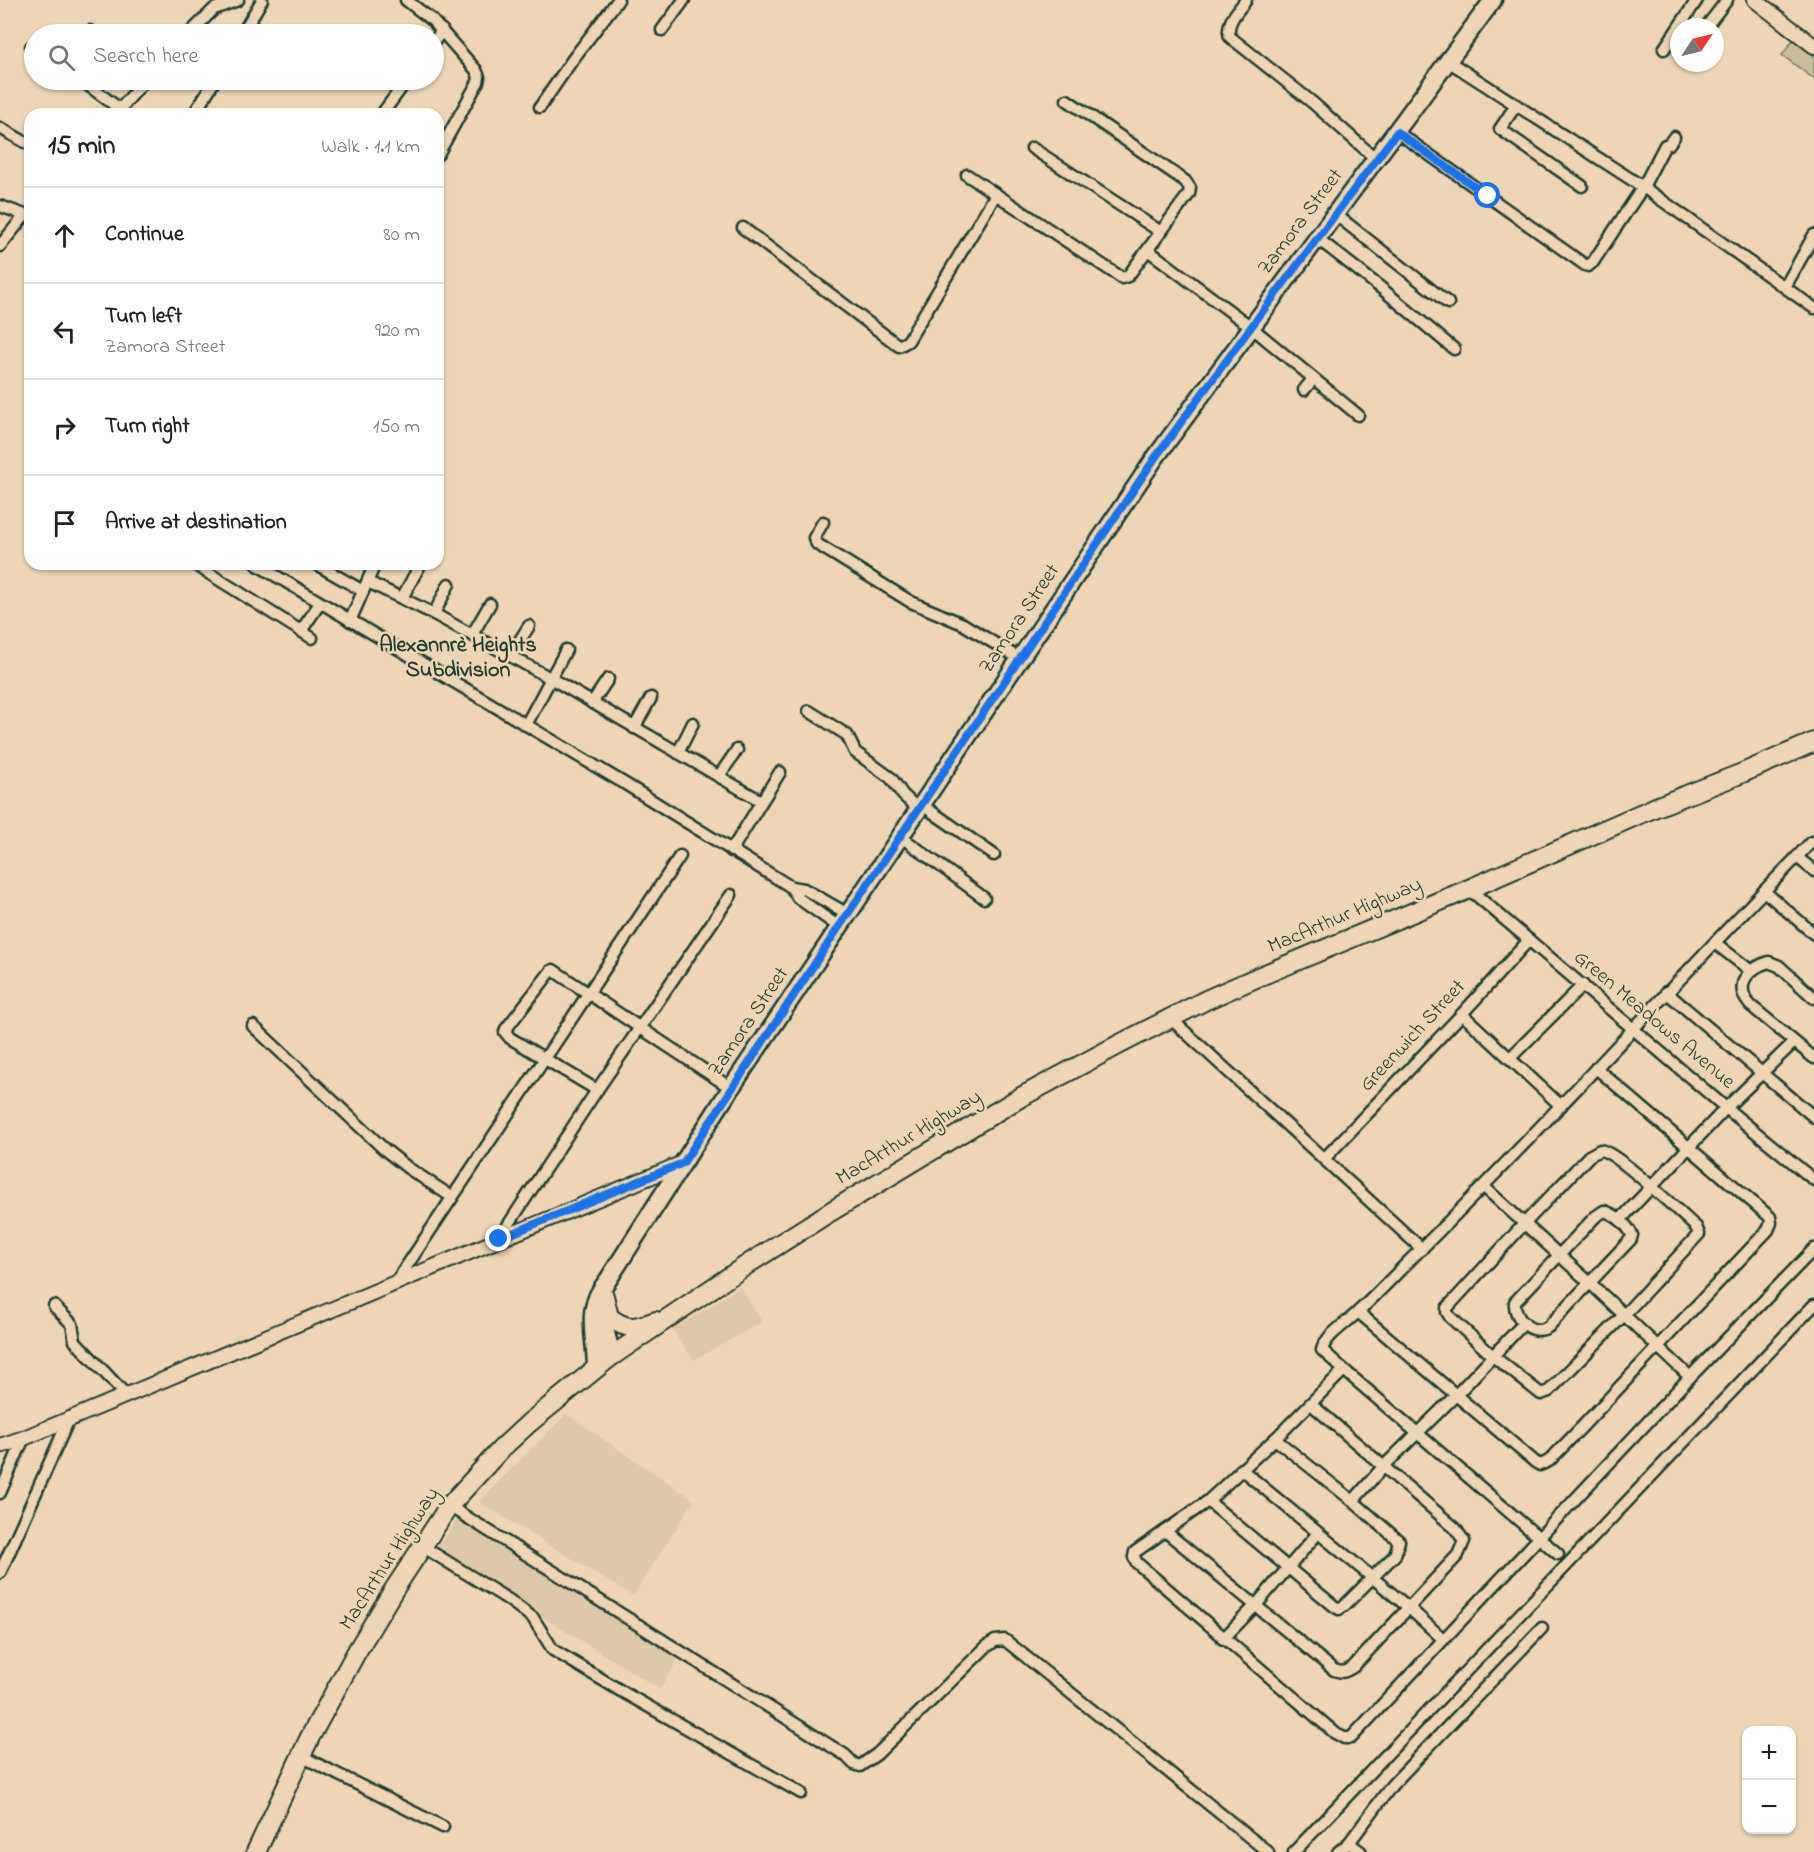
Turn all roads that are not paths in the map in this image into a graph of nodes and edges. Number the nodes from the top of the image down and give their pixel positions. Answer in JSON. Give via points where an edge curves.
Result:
{"nodes":[{"id":1,"x":238,"y":0,"type":"edge"},
{"id":2,"x":262,"y":0,"type":"edge"},
{"id":3,"x":406,"y":0,"type":"edge"},
{"id":4,"x":618,"y":0,"type":"edge"},
{"id":5,"x":684,"y":0,"type":"edge"},
{"id":6,"x":1246,"y":0,"type":"edge"},
{"id":7,"x":1493,"y":0,"type":"edge"},
{"id":8,"x":1697,"y":0,"type":"edge"},
{"id":9,"x":1726,"y":0,"type":"edge"},
{"id":10,"x":1755,"y":0,"type":"edge"},
{"id":11,"x":1713,"y":18,"type":"edge"},
{"id":12,"x":199,"y":24,"type":"edge"},
{"id":13,"x":248,"y":24,"type":"edge"},
{"id":14,"x":436,"y":24,"type":"edge"},
{"id":15,"x":662,"y":30,"type":"dead end"},
{"id":16,"x":444,"y":32,"type":"edge"},
{"id":17,"x":1814,"y":46,"type":"edge"},
{"id":18,"x":1664,"y":48,"type":"dead end"},
{"id":19,"x":1448,"y":61,"type":"junction"},
{"id":20,"x":93,"y":90,"type":"edge"},
{"id":21,"x":134,"y":90,"type":"edge"},
{"id":22,"x":209,"y":90,"type":"edge"},
{"id":23,"x":400,"y":90,"type":"edge"},
{"id":24,"x":1068,"y":100,"type":"dead end"},
{"id":25,"x":1516,"y":105,"type":"junction"},
{"id":26,"x":540,"y":107,"type":"dead end"},
{"id":27,"x":113,"y":108,"type":"edge"},
{"id":28,"x":121,"y":108,"type":"edge"},
{"id":29,"x":198,"y":108,"type":"edge"},
{"id":30,"x":386,"y":108,"type":"edge"},
{"id":31,"x":0,"y":128,"type":"edge"},
{"id":32,"x":1397,"y":132,"type":"junction"},
{"id":33,"x":1674,"y":137,"type":"dead end"},
{"id":34,"x":24,"y":142,"type":"edge"},
{"id":35,"x":444,"y":143,"type":"edge"},
{"id":36,"x":1032,"y":148,"type":"dead end"},
{"id":37,"x":1376,"y":159,"type":"junction"},
{"id":38,"x":967,"y":175,"type":"dead end"},
{"id":39,"x":1582,"y":186,"type":"dead end"},
{"id":40,"x":1642,"y":187,"type":"junction"},
{"id":41,"x":996,"y":194,"type":"junction"},
{"id":42,"x":0,"y":206,"type":"edge"},
{"id":43,"x":24,"y":211,"type":"edge"},
{"id":44,"x":1335,"y":214,"type":"junction"},
{"id":45,"x":24,"y":216,"type":"edge"},
{"id":46,"x":743,"y":228,"type":"dead end"},
{"id":47,"x":1161,"y":232,"type":"junction"},
{"id":48,"x":1814,"y":235,"type":"edge"},
{"id":49,"x":1317,"y":238,"type":"junction"},
{"id":50,"x":0,"y":246,"type":"edge"},
{"id":51,"x":1149,"y":251,"type":"junction"},
{"id":52,"x":1785,"y":287,"type":"junction"},
{"id":53,"x":1448,"y":303,"type":"dead end"},
{"id":54,"x":1814,"y":308,"type":"edge"},
{"id":55,"x":1251,"y":327,"type":"junction"},
{"id":56,"x":1454,"y":348,"type":"dead end"},
{"id":57,"x":1313,"y":379,"type":"junction"},
{"id":58,"x":1304,"y":390,"type":"dead end"},
{"id":59,"x":1358,"y":415,"type":"dead end"},
{"id":60,"x":823,"y":522,"type":"dead end"},
{"id":61,"x":204,"y":570,"type":"edge"},
{"id":62,"x":266,"y":570,"type":"edge"},
{"id":63,"x":329,"y":570,"type":"edge"},
{"id":64,"x":372,"y":570,"type":"edge"},
{"id":65,"x":417,"y":570,"type":"edge"},
{"id":66,"x":449,"y":584,"type":"dead end"},
{"id":67,"x":365,"y":586,"type":"junction"},
{"id":68,"x":402,"y":598,"type":"junction"},
{"id":69,"x":320,"y":603,"type":"junction"},
{"id":70,"x":490,"y":604,"type":"dead end"},
{"id":71,"x":434,"y":614,"type":"junction"},
{"id":72,"x":350,"y":621,"type":"junction"},
{"id":73,"x":529,"y":626,"type":"dead end"},
{"id":74,"x":301,"y":631,"type":"junction"},
{"id":75,"x":472,"y":634,"type":"junction"},
{"id":76,"x":312,"y":638,"type":"dead end"},
{"id":77,"x":566,"y":651,"type":"dead end"},
{"id":78,"x":510,"y":656,"type":"junction"},
{"id":79,"x":1020,"y":659,"type":"junction"},
{"id":80,"x":552,"y":679,"type":"junction"},
{"id":81,"x":608,"y":679,"type":"dead end"},
{"id":82,"x":651,"y":698,"type":"dead end"},
{"id":83,"x":592,"y":703,"type":"junction"},
{"id":84,"x":809,"y":711,"type":"dead end"},
{"id":85,"x":693,"y":723,"type":"dead end"},
{"id":86,"x":526,"y":725,"type":"junction"},
{"id":87,"x":634,"y":728,"type":"junction"},
{"id":88,"x":1814,"y":742,"type":"edge"},
{"id":89,"x":737,"y":750,"type":"dead end"},
{"id":90,"x":678,"y":753,"type":"junction"},
{"id":91,"x":780,"y":772,"type":"dead end"},
{"id":92,"x":719,"y":776,"type":"junction"},
{"id":93,"x":761,"y":801,"type":"junction"},
{"id":94,"x":920,"y":807,"type":"junction"},
{"id":95,"x":900,"y":836,"type":"junction"},
{"id":96,"x":1811,"y":842,"type":"dead end"},
{"id":97,"x":731,"y":851,"type":"junction"},
{"id":98,"x":994,"y":855,"type":"dead end"},
{"id":99,"x":680,"y":856,"type":"dead end"},
{"id":100,"x":1797,"y":857,"type":"junction"},
{"id":101,"x":1814,"y":871,"type":"edge"},
{"id":102,"x":791,"y":887,"type":"junction"},
{"id":103,"x":1469,"y":889,"type":"junction"},
{"id":104,"x":1764,"y":891,"type":"junction"},
{"id":105,"x":731,"y":895,"type":"dead end"},
{"id":106,"x":984,"y":898,"type":"dead end"},
{"id":107,"x":831,"y":905,"type":"junction"},
{"id":108,"x":824,"y":916,"type":"junction"},
{"id":109,"x":843,"y":921,"type":"junction"},
{"id":110,"x":1814,"y":934,"type":"edge"},
{"id":111,"x":1529,"y":940,"type":"junction"},
{"id":112,"x":1715,"y":943,"type":"junction"},
{"id":113,"x":1751,"y":971,"type":"junction"},
{"id":114,"x":1583,"y":985,"type":"junction"},
{"id":115,"x":1666,"y":993,"type":"junction"},
{"id":116,"x":588,"y":994,"type":"junction"},
{"id":117,"x":1814,"y":998,"type":"edge"},
{"id":118,"x":1462,"y":1014,"type":"junction"},
{"id":119,"x":1170,"y":1018,"type":"junction"},
{"id":120,"x":253,"y":1026,"type":"dead end"},
{"id":121,"x":640,"y":1028,"type":"junction"},
{"id":122,"x":1633,"y":1028,"type":"junction"},
{"id":123,"x":1794,"y":1042,"type":"junction"},
{"id":124,"x":1510,"y":1058,"type":"junction"},
{"id":125,"x":1814,"y":1058,"type":"edge"},
{"id":126,"x":544,"y":1060,"type":"junction"},
{"id":127,"x":1596,"y":1068,"type":"junction"},
{"id":128,"x":1762,"y":1074,"type":"junction"},
{"id":129,"x":731,"y":1088,"type":"junction"},
{"id":130,"x":597,"y":1090,"type":"junction"},
{"id":131,"x":1561,"y":1106,"type":"junction"},
{"id":132,"x":1726,"y":1108,"type":"junction"},
{"id":133,"x":1814,"y":1117,"type":"edge"},
{"id":134,"x":1689,"y":1146,"type":"junction"},
{"id":135,"x":1324,"y":1159,"type":"junction"},
{"id":136,"x":683,"y":1163,"type":"junction"},
{"id":137,"x":1814,"y":1180,"type":"edge"},
{"id":138,"x":1484,"y":1187,"type":"junction"},
{"id":139,"x":1652,"y":1187,"type":"junction"},
{"id":140,"x":452,"y":1197,"type":"junction"},
{"id":141,"x":1620,"y":1220,"type":"junction"},
{"id":142,"x":1524,"y":1223,"type":"junction"},
{"id":143,"x":499,"y":1239,"type":"junction"},
{"id":144,"x":1422,"y":1249,"type":"junction"},
{"id":145,"x":1814,"y":1249,"type":"edge"},
{"id":146,"x":1559,"y":1255,"type":"junction"},
{"id":147,"x":396,"y":1282,"type":"junction"},
{"id":148,"x":1590,"y":1283,"type":"junction"},
{"id":149,"x":603,"y":1291,"type":"junction"},
{"id":150,"x":1814,"y":1305,"type":"edge"},
{"id":151,"x":54,"y":1306,"type":"dead end"},
{"id":152,"x":680,"y":1311,"type":"junction"},
{"id":153,"x":1358,"y":1312,"type":"junction"},
{"id":154,"x":1624,"y":1316,"type":"junction"},
{"id":155,"x":1524,"y":1323,"type":"junction"},
{"id":156,"x":1657,"y":1346,"type":"junction"},
{"id":157,"x":1492,"y":1356,"type":"junction"},
{"id":158,"x":602,"y":1363,"type":"junction"},
{"id":159,"x":1344,"y":1370,"type":"junction"},
{"id":160,"x":1690,"y":1377,"type":"junction"},
{"id":161,"x":126,"y":1395,"type":"junction"},
{"id":162,"x":1456,"y":1395,"type":"junction"},
{"id":163,"x":1311,"y":1404,"type":"junction"},
{"id":164,"x":69,"y":1419,"type":"junction"},
{"id":165,"x":1417,"y":1432,"type":"junction"},
{"id":166,"x":24,"y":1438,"type":"junction"},
{"id":167,"x":1275,"y":1438,"type":"junction"},
{"id":168,"x":0,"y":1446,"type":"edge"},
{"id":169,"x":1383,"y":1467,"type":"junction"},
{"id":170,"x":1241,"y":1468,"type":"junction"},
{"id":171,"x":0,"y":1493,"type":"edge"},
{"id":172,"x":1208,"y":1501,"type":"junction"},
{"id":173,"x":1353,"y":1501,"type":"junction"},
{"id":174,"x":449,"y":1506,"type":"junction"},
{"id":175,"x":1166,"y":1531,"type":"junction"},
{"id":176,"x":1318,"y":1533,"type":"junction"},
{"id":177,"x":1539,"y":1538,"type":"junction"},
{"id":178,"x":422,"y":1546,"type":"junction"},
{"id":179,"x":1558,"y":1554,"type":"dead end"},
{"id":180,"x":1288,"y":1569,"type":"junction"},
{"id":181,"x":0,"y":1573,"type":"edge"},
{"id":182,"x":1372,"y":1578,"type":"junction"},
{"id":183,"x":1256,"y":1605,"type":"junction"},
{"id":184,"x":1408,"y":1607,"type":"junction"},
{"id":185,"x":1542,"y":1628,"type":"dead end"},
{"id":186,"x":1223,"y":1639,"type":"junction"},
{"id":187,"x":1443,"y":1639,"type":"junction"},
{"id":188,"x":301,"y":1756,"type":"junction"},
{"id":189,"x":801,"y":1793,"type":"dead end"},
{"id":190,"x":443,"y":1827,"type":"dead end"},
{"id":191,"x":1349,"y":1843,"type":"junction"},
{"id":192,"x":256,"y":1852,"type":"edge"},
{"id":193,"x":1268,"y":1852,"type":"edge"},
{"id":194,"x":1294,"y":1852,"type":"edge"},
{"id":195,"x":1338,"y":1852,"type":"edge"},
{"id":196,"x":1361,"y":1852,"type":"edge"}],
"edges":[{"from":1,"to":12,"type":"street","via":[[214,9]]},
{"from":2,"to":13,"type":"street"},
{"from":3,"to":14,"type":"street"},
{"from":4,"to":26,"type":"street"},
{"from":5,"to":15,"type":"street"},
{"from":6,"to":37,"type":"street","via":[[1229,24],[1230,37]]},
{"from":7,"to":19,"type":"main road","name":"Zamora Street"},
{"from":8,"to":18,"type":"street"},
{"from":9,"to":11,"type":"street"},
{"from":10,"to":17,"type":"street"},
{"from":16,"to":35,"type":"street","via":[[479,77]]},
{"from":19,"to":25,"type":"street"},
{"from":19,"to":32,"type":"main road","name":"Zamora Street"},
{"from":20,"to":27,"type":"street"},
{"from":21,"to":28,"type":"street"},
{"from":22,"to":29,"type":"street"},
{"from":23,"to":30,"type":"street"},
{"from":24,"to":47,"type":"street","via":[[1188,184],[1189,194]]},
{"from":25,"to":39,"type":"street","via":[[1500,129]]},
{"from":25,"to":40,"type":"street"},
{"from":31,"to":34,"type":"street"},
{"from":32,"to":37,"type":"main road","name":"Zamora Street"},
{"from":32,"to":40,"type":"street","via":[[1588,266]]},
{"from":33,"to":40,"type":"street","via":[[1665,145]]},
{"from":36,"to":47,"type":"street"},
{"from":37,"to":44,"type":"main road","name":"Zamora Street"},
{"from":38,"to":41,"type":"street"},
{"from":40,"to":52,"type":"street"},
{"from":41,"to":46,"type":"street","via":[[908,341],[900,346]]},
{"from":41,"to":51,"type":"street","via":[[1122,278]]},
{"from":42,"to":43,"type":"street"},
{"from":44,"to":49,"type":"main road","name":"Zamora Street"},
{"from":44,"to":53,"type":"street"},
{"from":45,"to":50,"type":"street"},
{"from":47,"to":51,"type":"street"},
{"from":48,"to":52,"type":"street"},
{"from":49,"to":55,"type":"main road","name":"Zamora Street"},
{"from":49,"to":56,"type":"street"},
{"from":51,"to":55,"type":"street"},
{"from":52,"to":54,"type":"street"},
{"from":55,"to":57,"type":"street"},
{"from":55,"to":79,"type":"main road","name":"Zamora Street","via":[[1155,458]]},
{"from":57,"to":58,"type":"street"},
{"from":57,"to":59,"type":"street"},
{"from":60,"to":79,"type":"street","via":[[814,538],[817,544],[911,602],[963,624]]},
{"from":61,"to":74,"type":"street"},
{"from":62,"to":69,"type":"street"},
{"from":63,"to":67,"type":"street"},
{"from":64,"to":67,"type":"street"},
{"from":65,"to":68,"type":"street"},
{"from":66,"to":71,"type":"street"},
{"from":67,"to":68,"type":"street"},
{"from":67,"to":72,"type":"street"},
{"from":68,"to":71,"type":"street"},
{"from":69,"to":72,"type":"street"},
{"from":69,"to":74,"type":"street"},
{"from":70,"to":75,"type":"street"},
{"from":71,"to":75,"type":"street"},
{"from":72,"to":86,"type":"street"},
{"from":73,"to":78,"type":"street"},
{"from":74,"to":76,"type":"street"},
{"from":75,"to":78,"type":"street"},
{"from":77,"to":80,"type":"street"},
{"from":78,"to":80,"type":"street"},
{"from":79,"to":94,"type":"main road","name":"Zamora Street"},
{"from":80,"to":83,"type":"street"},
{"from":80,"to":86,"type":"street"},
{"from":81,"to":83,"type":"street"},
{"from":82,"to":87,"type":"street"},
{"from":83,"to":87,"type":"street"},
{"from":84,"to":94,"type":"street","via":[[847,735],[855,752],[891,778],[903,795]]},
{"from":85,"to":90,"type":"street"},
{"from":86,"to":97,"type":"street"},
{"from":87,"to":90,"type":"street"},
{"from":88,"to":103,"type":"highway","name":"MacArthur Highway"},
{"from":89,"to":92,"type":"street"},
{"from":90,"to":92,"type":"street"},
{"from":91,"to":93,"type":"street"},
{"from":92,"to":93,"type":"street"},
{"from":93,"to":97,"type":"street"},
{"from":94,"to":95,"type":"main road","name":"Zamora Street"},
{"from":94,"to":98,"type":"street"},
{"from":95,"to":106,"type":"street"},
{"from":95,"to":109,"type":"main road","name":"Zamora Street"},
{"from":96,"to":100,"type":"street"},
{"from":97,"to":102,"type":"street"},
{"from":99,"to":116,"type":"street"},
{"from":100,"to":101,"type":"street"},
{"from":100,"to":104,"type":"street"},
{"from":102,"to":107,"type":"street","via":[[804,889]]},
{"from":102,"to":108,"type":"street","via":[[798,898]]},
{"from":103,"to":111,"type":"street","name":"Green Meadows Avenue"},
{"from":103,"to":119,"type":"highway","name":"MacArthur Highway"},
{"from":104,"to":110,"type":"street"},
{"from":104,"to":112,"type":"street"},
{"from":105,"to":121,"type":"street"},
{"from":107,"to":108,"type":"street"},
{"from":107,"to":109,"type":"street"},
{"from":108,"to":109,"type":"street"},
{"from":109,"to":129,"type":"main road","name":"Zamora Street"},
{"from":111,"to":114,"type":"street","name":"Green Meadows Avenue"},
{"from":111,"to":118,"type":"street","name":"Greenwich Street"},
{"from":112,"to":113,"type":"street"},
{"from":112,"to":115,"type":"street"},
{"from":113,"to":117,"type":"street","via":[[1769,962],[1779,966]]},
{"from":113,"to":123,"type":"street","via":[[1742,989],[1745,999]]},
{"from":114,"to":122,"type":"street","name":"Green Meadows Avenue"},
{"from":114,"to":124,"type":"street"},
{"from":115,"to":122,"type":"street"},
{"from":115,"to":128,"type":"street"},
{"from":116,"to":121,"type":"street"},
{"from":116,"to":126,"type":"street"},
{"from":116,"to":126,"type":"street","via":[[551,970],[506,1029],[506,1035]]},
{"from":118,"to":124,"type":"street"},
{"from":118,"to":135,"type":"street","name":"Greenwich Street"},
{"from":119,"to":135,"type":"street"},
{"from":119,"to":152,"type":"highway","name":"MacArthur Highway","via":[[1021,1097],[820,1219]]},
{"from":120,"to":140,"type":"street","via":[[384,1149]]},
{"from":121,"to":129,"type":"street"},
{"from":121,"to":130,"type":"street"},
{"from":122,"to":127,"type":"street"},
{"from":122,"to":132,"type":"street","name":"Green Meadows Avenue"},
{"from":123,"to":125,"type":"street"},
{"from":123,"to":128,"type":"street"},
{"from":124,"to":131,"type":"street"},
{"from":126,"to":130,"type":"street"},
{"from":126,"to":140,"type":"street"},
{"from":127,"to":131,"type":"street"},
{"from":127,"to":134,"type":"street"},
{"from":128,"to":132,"type":"street"},
{"from":128,"to":133,"type":"street"},
{"from":129,"to":136,"type":"main road","name":"Zamora Street"},
{"from":130,"to":143,"type":"street"},
{"from":131,"to":138,"type":"street"},
{"from":132,"to":134,"type":"street"},
{"from":132,"to":137,"type":"street","name":"Green Meadows Avenue"},
{"from":134,"to":139,"type":"street"},
{"from":134,"to":156,"type":"street","via":[[1770,1217],[1771,1223]]},
{"from":135,"to":144,"type":"street"},
{"from":136,"to":143,"type":"street"},
{"from":136,"to":149,"type":"main road","name":"Zamora Street"},
{"from":138,"to":142,"type":"street"},
{"from":138,"to":144,"type":"street"},
{"from":139,"to":141,"type":"street"},
{"from":139,"to":142,"type":"street","via":[[1611,1153],[1600,1150],[1589,1156]]},
{"from":139,"to":154,"type":"street","via":[[1699,1234]]},
{"from":140,"to":147,"type":"street"},
{"from":141,"to":146,"type":"street","via":[[1608,1212],[1600,1213]]},
{"from":141,"to":148,"type":"street","via":[[1630,1231],[1631,1239]]},
{"from":142,"to":146,"type":"street"},
{"from":142,"to":157,"type":"street","via":[[1447,1308],[1450,1317]]},
{"from":143,"to":147,"type":"street"},
{"from":144,"to":153,"type":"street"},
{"from":145,"to":160,"type":"street"},
{"from":146,"to":148,"type":"street"},
{"from":146,"to":155,"type":"street","via":[[1515,1302],[1516,1313]]},
{"from":147,"to":161,"type":"street"},
{"from":148,"to":154,"type":"street"},
{"from":148,"to":155,"type":"street","via":[[1545,1330]]},
{"from":149,"to":152,"type":"highway","via":[[609,1317],[626,1327],[641,1326]]},
{"from":149,"to":158,"type":"main road","name":"Zamora Street","via":[[593,1326]]},
{"from":150,"to":194,"type":"street"},
{"from":151,"to":161,"type":"street","via":[[72,1324],[75,1341]]},
{"from":152,"to":158,"type":"highway","name":"MacArthur Highway"},
{"from":153,"to":159,"type":"street","via":[[1322,1347]]},
{"from":153,"to":162,"type":"street"},
{"from":154,"to":156,"type":"street"},
{"from":154,"to":157,"type":"street","via":[[1545,1394]]},
{"from":155,"to":157,"type":"street"},
{"from":156,"to":160,"type":"street"},
{"from":156,"to":162,"type":"street","via":[[1549,1461],[1540,1465]]},
{"from":157,"to":162,"type":"street"},
{"from":158,"to":174,"type":"highway","name":"MacArthur Highway","via":[[501,1449]]},
{"from":159,"to":163,"type":"street"},
{"from":159,"to":165,"type":"street"},
{"from":160,"to":177,"type":"street"},
{"from":161,"to":164,"type":"street"},
{"from":162,"to":165,"type":"street"},
{"from":163,"to":167,"type":"street"},
{"from":163,"to":169,"type":"street"},
{"from":164,"to":166,"type":"street"},
{"from":164,"to":181,"type":"street"},
{"from":165,"to":169,"type":"street"},
{"from":165,"to":177,"type":"street"},
{"from":166,"to":168,"type":"street"},
{"from":166,"to":171,"type":"street"},
{"from":167,"to":170,"type":"street"},
{"from":167,"to":173,"type":"street"},
{"from":169,"to":173,"type":"street"},
{"from":169,"to":184,"type":"street","via":[[1455,1528],[1464,1542],[1458,1555]]},
{"from":170,"to":172,"type":"street"},
{"from":170,"to":176,"type":"street"},
{"from":172,"to":175,"type":"street"},
{"from":172,"to":180,"type":"street"},
{"from":173,"to":182,"type":"street","via":[[1399,1541],[1395,1555]]},
{"from":174,"to":178,"type":"highway","name":"MacArthur Highway"},
{"from":174,"to":193,"type":"street","via":[[860,1766],[986,1647],[1005,1640]]},
{"from":175,"to":183,"type":"street"},
{"from":175,"to":186,"type":"street","via":[[1135,1552],[1137,1563]]},
{"from":176,"to":180,"type":"street"},
{"from":176,"to":182,"type":"street"},
{"from":177,"to":179,"type":"street"},
{"from":177,"to":187,"type":"street"},
{"from":178,"to":188,"type":"highway","name":"MacArthur Highway","via":[[357,1651]]},
{"from":178,"to":189,"type":"street","via":[[533,1618],[553,1650]]},
{"from":180,"to":182,"type":"street","via":[[1339,1609]]},
{"from":180,"to":183,"type":"street"},
{"from":182,"to":184,"type":"street"},
{"from":183,"to":184,"type":"street","via":[[1341,1672],[1353,1667]]},
{"from":183,"to":186,"type":"street"},
{"from":184,"to":187,"type":"street"},
{"from":185,"to":191,"type":"street","via":[[1392,1785]]},
{"from":186,"to":187,"type":"street","via":[[1335,1733],[1351,1738]]},
{"from":188,"to":190,"type":"street"},
{"from":188,"to":192,"type":"highway","name":"MacArthur Highway"},
{"from":191,"to":195,"type":"street"},
{"from":191,"to":196,"type":"street"}]}
